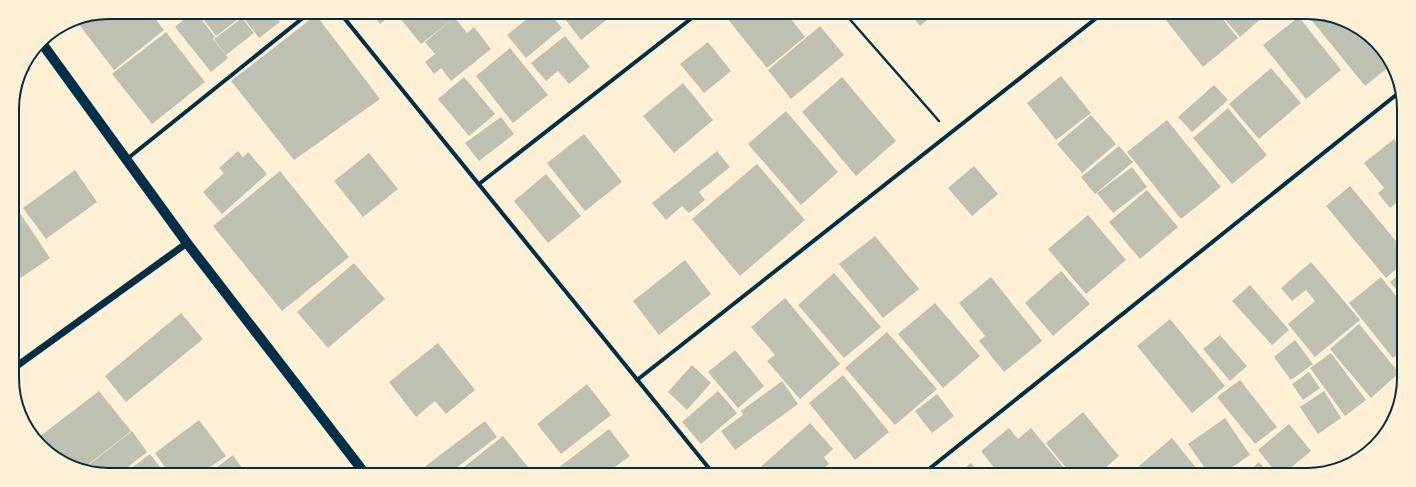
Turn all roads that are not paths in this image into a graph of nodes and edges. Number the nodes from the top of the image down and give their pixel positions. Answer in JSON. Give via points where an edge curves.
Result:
{"nodes":[{"id":1,"x":301,"y":19,"type":"edge"},
{"id":2,"x":345,"y":19,"type":"edge"},
{"id":3,"x":691,"y":19,"type":"edge"},
{"id":4,"x":1095,"y":19,"type":"edge"},
{"id":5,"x":44,"y":47,"type":"edge"},
{"id":6,"x":1396,"y":95,"type":"edge"},
{"id":7,"x":126,"y":159,"type":"junction"},
{"id":8,"x":479,"y":184,"type":"junction"},
{"id":9,"x":188,"y":243,"type":"junction"},
{"id":10,"x":19,"y":364,"type":"edge"},
{"id":11,"x":637,"y":380,"type":"junction"},
{"id":12,"x":361,"y":468,"type":"edge"},
{"id":13,"x":709,"y":468,"type":"edge"},
{"id":14,"x":930,"y":468,"type":"edge"}],
"edges":[{"from":1,"to":7,"type":"street"},
{"from":2,"to":8,"type":"street"},
{"from":3,"to":8,"type":"street"},
{"from":4,"to":11,"type":"street"},
{"from":5,"to":7,"type":"main road"},
{"from":6,"to":14,"type":"street"},
{"from":7,"to":9,"type":"main road"},
{"from":8,"to":11,"type":"street"},
{"from":9,"to":10,"type":"street"},
{"from":9,"to":12,"type":"main road"},
{"from":11,"to":13,"type":"street"}]}
